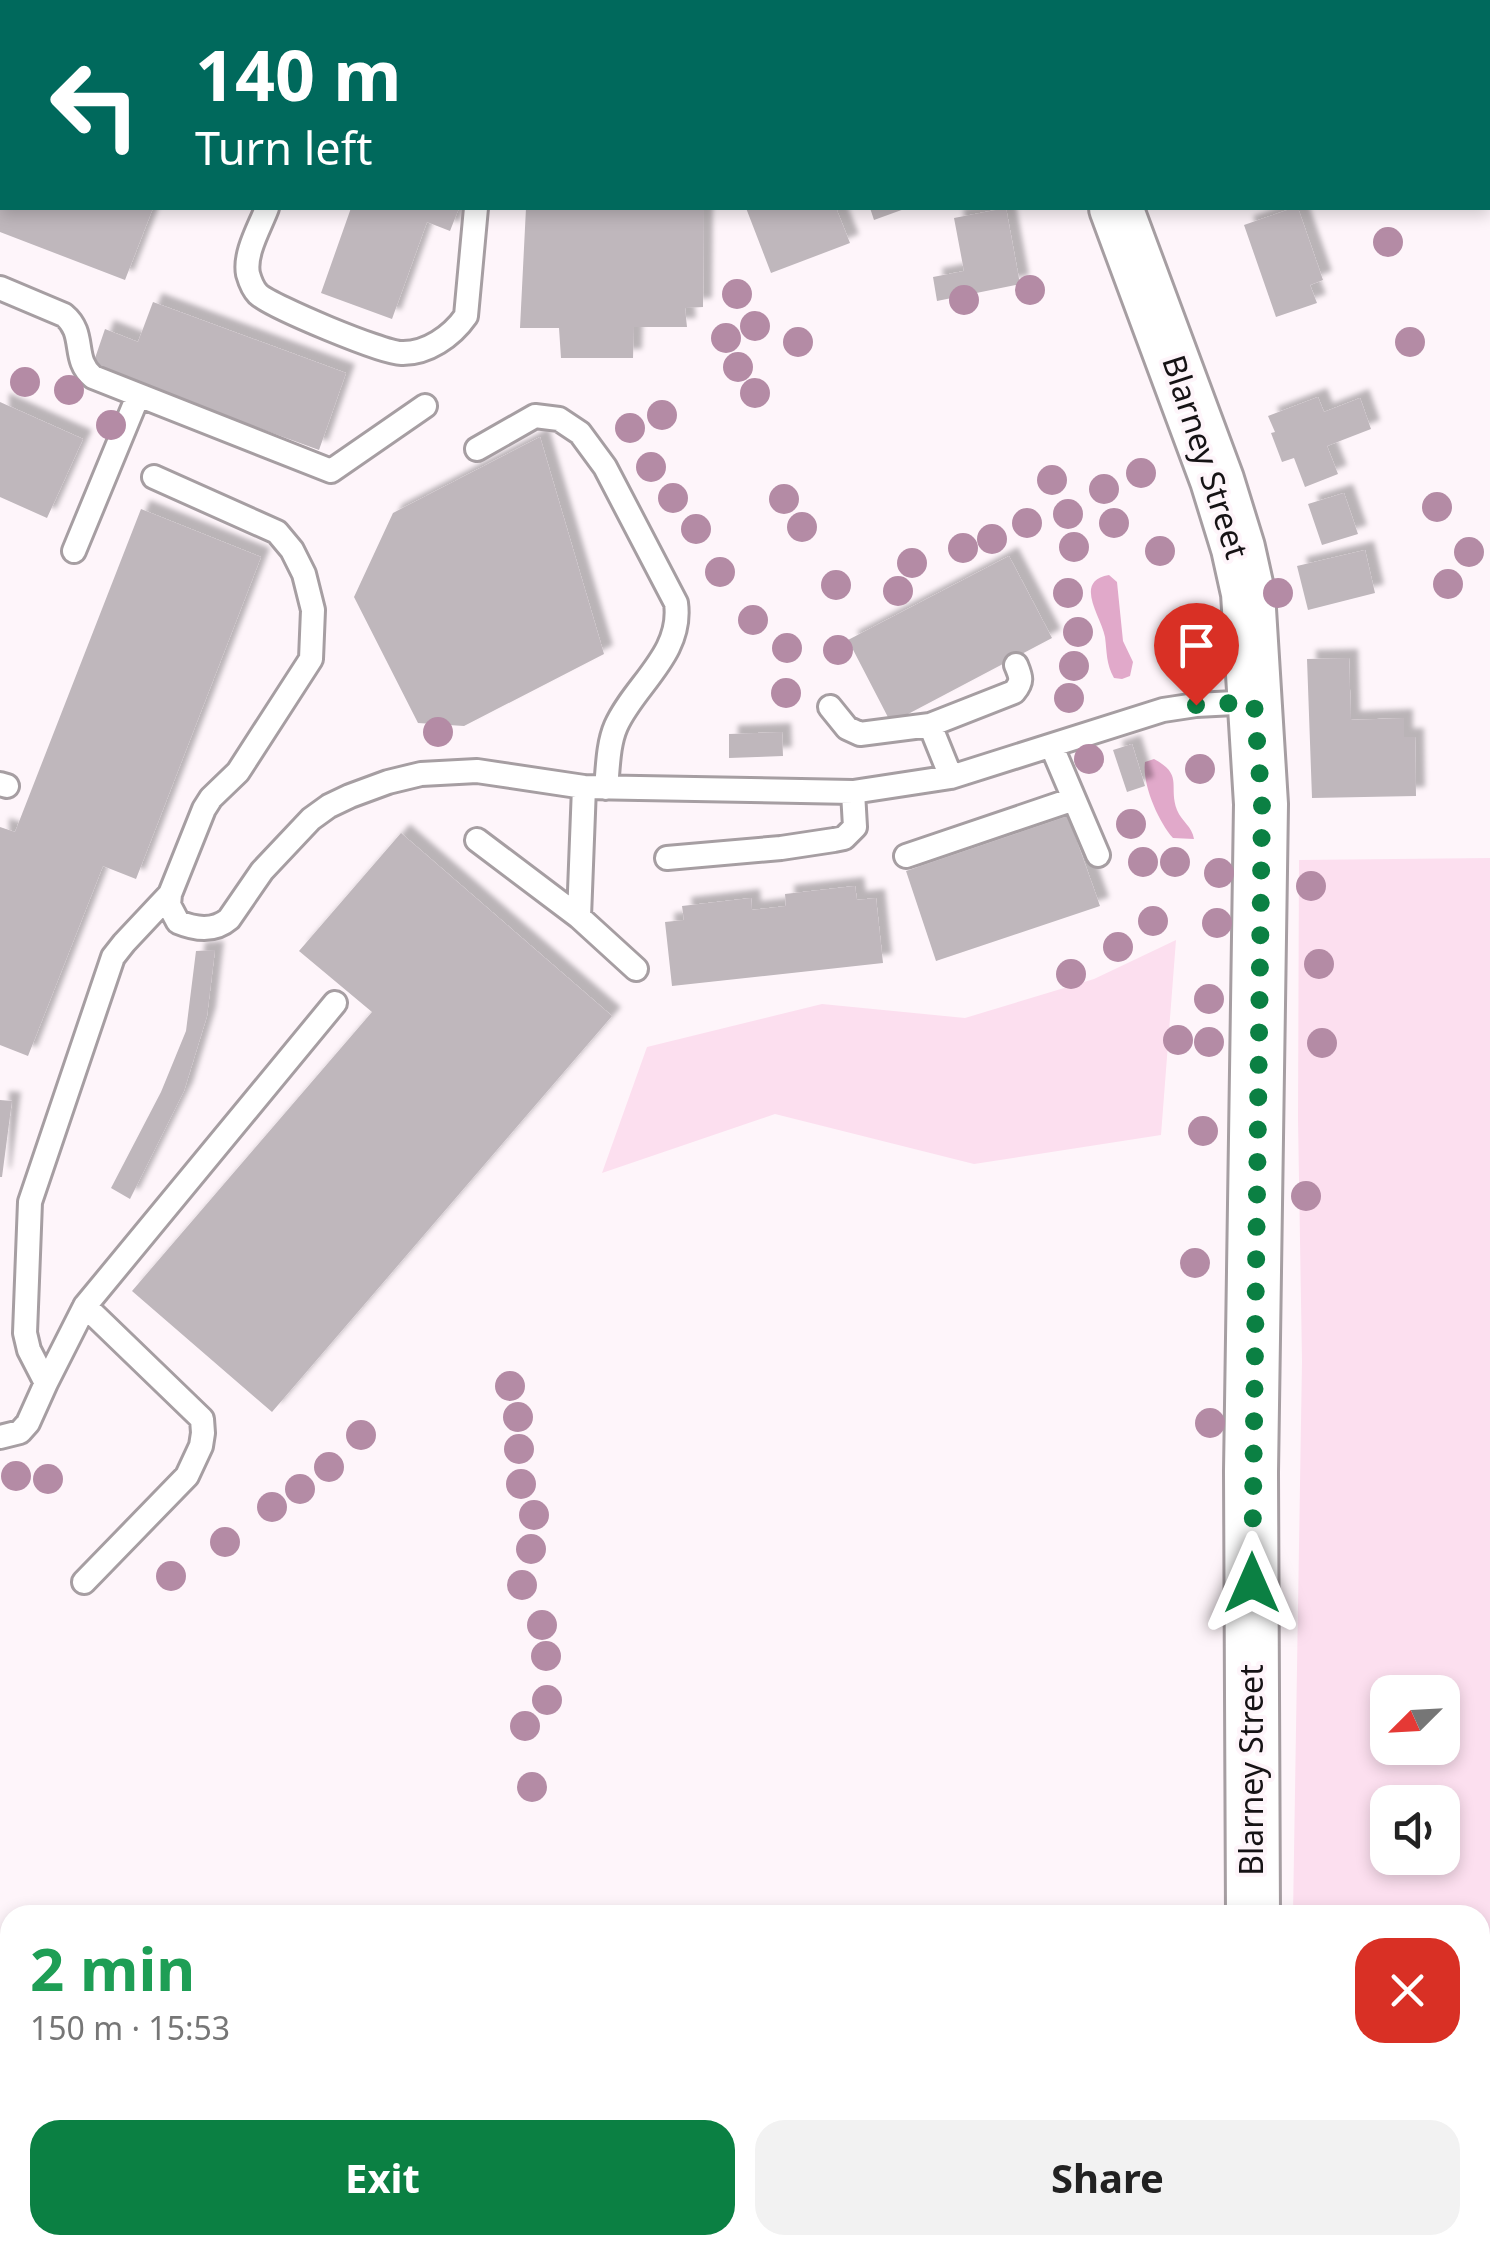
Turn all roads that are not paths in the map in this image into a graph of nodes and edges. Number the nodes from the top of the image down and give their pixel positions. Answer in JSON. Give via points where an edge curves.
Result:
{"nodes":[{"id":1,"x":266,"y":210,"type":"edge"},
{"id":2,"x":476,"y":210,"type":"edge"},
{"id":3,"x":1117,"y":210,"type":"edge"},
{"id":4,"x":0,"y":288,"type":"edge"},
{"id":5,"x":138,"y":396,"type":"junction"},
{"id":6,"x":425,"y":406,"type":"dead end"},
{"id":7,"x":477,"y":449,"type":"dead end"},
{"id":8,"x":154,"y":477,"type":"dead end"},
{"id":9,"x":74,"y":551,"type":"dead end"},
{"id":10,"x":1016,"y":665,"type":"dead end"},
{"id":11,"x":1254,"y":702,"type":"junction"},
{"id":12,"x":830,"y":707,"type":"dead end"},
{"id":13,"x":930,"y":725,"type":"junction"},
{"id":14,"x":1052,"y":747,"type":"junction"},
{"id":15,"x":951,"y":776,"type":"junction"},
{"id":16,"x":595,"y":787,"type":"junction"},
{"id":17,"x":853,"y":792,"type":"junction"},
{"id":18,"x":1074,"y":799,"type":"junction"},
{"id":19,"x":477,"y":840,"type":"dead end"},
{"id":20,"x":1098,"y":855,"type":"dead end"},
{"id":21,"x":906,"y":856,"type":"dead end"},
{"id":22,"x":667,"y":858,"type":"dead end"},
{"id":23,"x":170,"y":894,"type":"junction"},
{"id":24,"x":579,"y":917,"type":"junction"},
{"id":25,"x":636,"y":969,"type":"dead end"},
{"id":26,"x":335,"y":1002,"type":"dead end"},
{"id":27,"x":85,"y":1306,"type":"junction"},
{"id":28,"x":46,"y":1383,"type":"junction"},
{"id":29,"x":0,"y":1437,"type":"edge"},
{"id":30,"x":84,"y":1582,"type":"dead end"},
{"id":31,"x":1253,"y":1905,"type":"edge"}],
"edges":[{"from":1,"to":2,"type":"lane","via":[[248,260],[256,292],[400,354],[442,340],[466,316]]},
{"from":3,"to":11,"type":"street","name":"Blarney Street","via":[[1238,548],[1248,593]]},
{"from":4,"to":5,"type":"lane","via":[[64,315],[77,331],[84,369]]},
{"from":5,"to":6,"type":"lane","via":[[331,470]]},
{"from":5,"to":9,"type":"lane"},
{"from":7,"to":16,"type":"lane","via":[[535,416],[580,433],[606,467],[676,603],[671,639],[616,727]]},
{"from":8,"to":23,"type":"lane","via":[[277,532],[304,574],[313,610],[311,659],[238,772],[211,798]]},
{"from":10,"to":13,"type":"lane","via":[[1022,678],[1014,692]]},
{"from":11,"to":14,"type":"lane","via":[[1163,710]]},
{"from":11,"to":31,"type":"street","name":"Blarney Street","via":[[1262,871]]},
{"from":12,"to":13,"type":"lane","via":[[860,734]]},
{"from":13,"to":15,"type":"lane"},
{"from":14,"to":15,"type":"lane"},
{"from":14,"to":18,"type":"lane"},
{"from":15,"to":17,"type":"lane"},
{"from":16,"to":17,"type":"lane"},
{"from":16,"to":23,"type":"lane","via":[[455,770],[388,782],[310,819],[222,925],[192,928],[178,922]]},
{"from":16,"to":24,"type":"lane"},
{"from":17,"to":22,"type":"lane","via":[[855,827],[844,838]]},
{"from":18,"to":20,"type":"lane"},
{"from":18,"to":21,"type":"lane"},
{"from":19,"to":24,"type":"lane"},
{"from":23,"to":28,"type":"lane","via":[[114,957],[30,1202],[25,1333]]},
{"from":24,"to":25,"type":"lane"},
{"from":26,"to":27,"type":"lane"},
{"from":27,"to":28,"type":"lane"},
{"from":27,"to":30,"type":"lane","via":[[202,1418],[203,1433],[187,1476]]},
{"from":28,"to":29,"type":"lane","via":[[28,1423]]}]}
